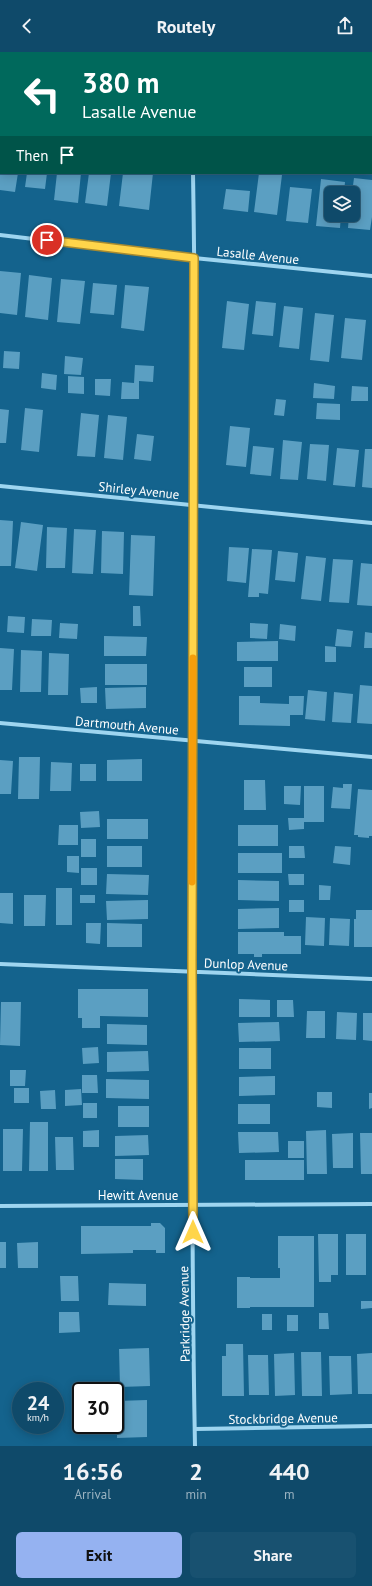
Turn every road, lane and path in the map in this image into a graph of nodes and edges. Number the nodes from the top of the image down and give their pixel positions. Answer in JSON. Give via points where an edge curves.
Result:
{"nodes":[{"id":1,"x":193,"y":174,"type":"edge"},
{"id":2,"x":0,"y":235,"type":"edge"},
{"id":3,"x":194,"y":258,"type":"junction"},
{"id":4,"x":372,"y":276,"type":"edge"},
{"id":5,"x":0,"y":486,"type":"edge"},
{"id":6,"x":194,"y":505,"type":"junction"},
{"id":7,"x":372,"y":523,"type":"edge"},
{"id":8,"x":0,"y":723,"type":"edge"},
{"id":9,"x":193,"y":741,"type":"junction"},
{"id":10,"x":372,"y":757,"type":"edge"},
{"id":11,"x":0,"y":964,"type":"edge"},
{"id":12,"x":192,"y":972,"type":"junction"},
{"id":13,"x":372,"y":979,"type":"edge"},
{"id":14,"x":372,"y":1204,"type":"edge"},
{"id":15,"x":193,"y":1205,"type":"junction"},
{"id":16,"x":0,"y":1206,"type":"edge"},
{"id":17,"x":372,"y":1426,"type":"edge"},
{"id":18,"x":195,"y":1429,"type":"junction"},
{"id":19,"x":195,"y":1446,"type":"edge"}],
"edges":[{"from":1,"to":3,"type":"street","name":"Parkridge Avenue"},
{"from":2,"to":3,"type":"street","name":"Lasalle Avenue"},
{"from":3,"to":4,"type":"street","name":"Lasalle Avenue"},
{"from":3,"to":6,"type":"street","name":"Parkridge Avenue"},
{"from":5,"to":6,"type":"street","name":"Shirley Avenue"},
{"from":6,"to":7,"type":"street","name":"Shirley Avenue"},
{"from":6,"to":9,"type":"street","name":"Parkridge Avenue"},
{"from":8,"to":9,"type":"street","name":"Dartmouth Avenue"},
{"from":9,"to":10,"type":"street","name":"Dartmouth Avenue"},
{"from":9,"to":12,"type":"street","name":"Parkridge Avenue"},
{"from":11,"to":12,"type":"street","name":"Dunlop Avenue"},
{"from":12,"to":13,"type":"street","name":"Dunlop Avenue"},
{"from":12,"to":15,"type":"street","name":"Parkridge Avenue"},
{"from":14,"to":15,"type":"street","name":"Hewitt Avenue"},
{"from":15,"to":16,"type":"street","name":"Hewitt Avenue"},
{"from":15,"to":18,"type":"street","name":"Parkridge Avenue"},
{"from":17,"to":18,"type":"street","name":"Stockbridge Avenue"},
{"from":18,"to":19,"type":"street","name":"Parkridge Avenue"}]}
